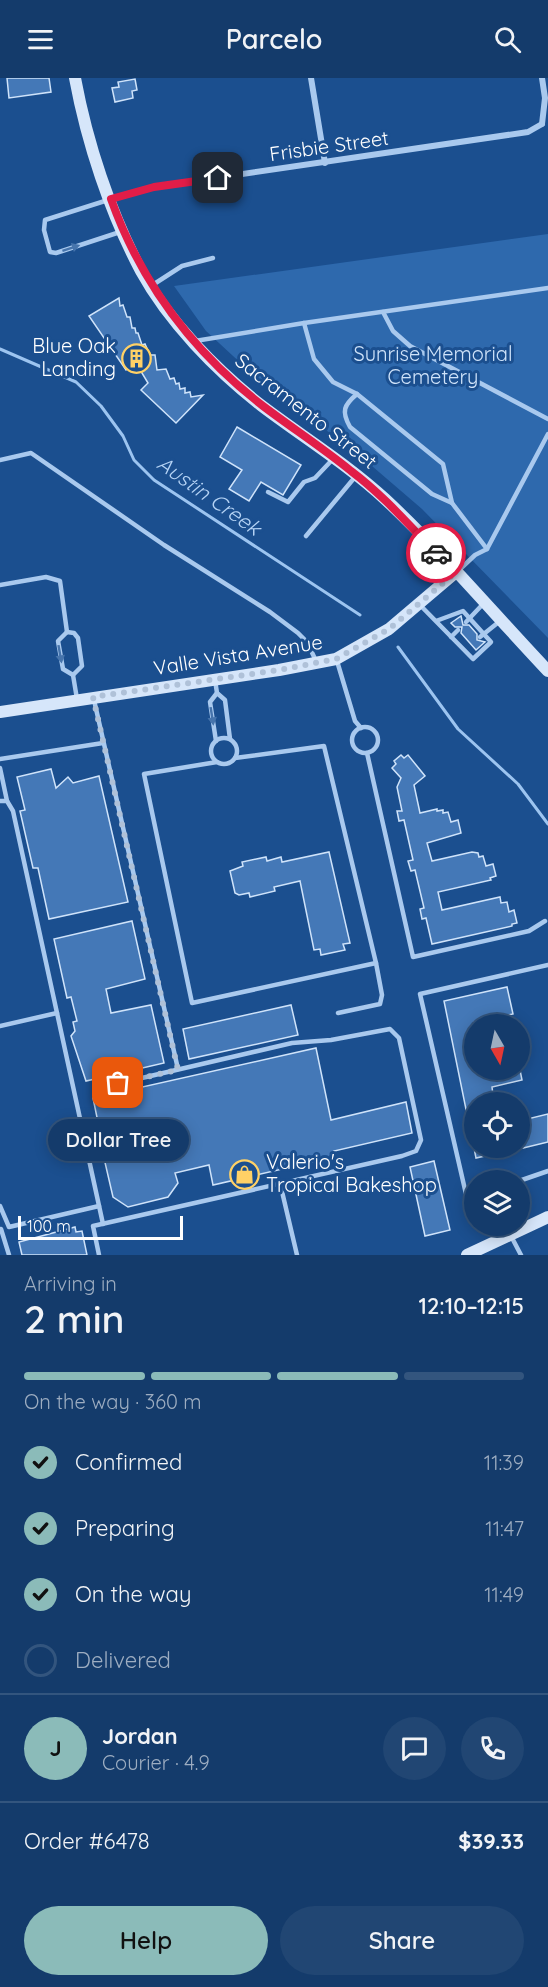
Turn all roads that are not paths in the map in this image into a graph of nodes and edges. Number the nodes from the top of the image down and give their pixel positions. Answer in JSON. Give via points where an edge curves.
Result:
{"nodes":[{"id":1,"x":75,"y":78,"type":"edge"},
{"id":2,"x":311,"y":78,"type":"edge"},
{"id":3,"x":542,"y":78,"type":"edge"},
{"id":4,"x":542,"y":124,"type":"junction"},
{"id":5,"x":548,"y":129,"type":"edge"},
{"id":6,"x":325,"y":163,"type":"junction"},
{"id":7,"x":111,"y":199,"type":"junction"},
{"id":8,"x":122,"y":231,"type":"junction"},
{"id":9,"x":213,"y":258,"type":"dead end"},
{"id":10,"x":151,"y":286,"type":"junction"},
{"id":11,"x":548,"y":288,"type":"edge"},
{"id":12,"x":383,"y":312,"type":"junction"},
{"id":13,"x":304,"y":323,"type":"junction"},
{"id":14,"x":193,"y":341,"type":"junction"},
{"id":15,"x":357,"y":393,"type":"junction"},
{"id":16,"x":548,"y":419,"type":"edge"},
{"id":17,"x":548,"y":434,"type":"edge"},
{"id":18,"x":334,"y":458,"type":"junction"},
{"id":19,"x":0,"y":460,"type":"edge"},
{"id":20,"x":356,"y":475,"type":"junction"},
{"id":21,"x":268,"y":492,"type":"dead end"},
{"id":22,"x":452,"y":503,"type":"junction"},
{"id":23,"x":306,"y":536,"type":"dead end"},
{"id":24,"x":487,"y":549,"type":"junction"},
{"id":25,"x":455,"y":573,"type":"junction"},
{"id":26,"x":0,"y":585,"type":"edge"},
{"id":27,"x":419,"y":604,"type":"junction"},
{"id":28,"x":483,"y":604,"type":"junction"},
{"id":29,"x":467,"y":620,"type":"junction"},
{"id":30,"x":436,"y":621,"type":"junction"},
{"id":31,"x":500,"y":621,"type":"junction"},
{"id":32,"x":458,"y":630,"type":"dead end"},
{"id":33,"x":68,"y":632,"type":"junction"},
{"id":34,"x":482,"y":636,"type":"junction"},
{"id":35,"x":451,"y":637,"type":"junction"},
{"id":36,"x":472,"y":645,"type":"dead end"},
{"id":37,"x":465,"y":651,"type":"junction"},
{"id":38,"x":336,"y":659,"type":"junction"},
{"id":39,"x":318,"y":663,"type":"junction"},
{"id":40,"x":548,"y":670,"type":"edge"},
{"id":41,"x":73,"y":675,"type":"junction"},
{"id":42,"x":215,"y":680,"type":"junction"},
{"id":43,"x":217,"y":693,"type":"junction"},
{"id":44,"x":93,"y":697,"type":"junction"},
{"id":45,"x":78,"y":699,"type":"junction"},
{"id":46,"x":0,"y":712,"type":"edge"},
{"id":47,"x":361,"y":728,"type":"junction"},
{"id":48,"x":230,"y":739,"type":"junction"},
{"id":49,"x":216,"y":741,"type":"junction"},
{"id":50,"x":104,"y":743,"type":"junction"},
{"id":51,"x":367,"y":753,"type":"junction"},
{"id":52,"x":235,"y":758,"type":"junction"},
{"id":53,"x":0,"y":759,"type":"edge"},
{"id":54,"x":218,"y":762,"type":"junction"},
{"id":55,"x":0,"y":768,"type":"edge"},
{"id":56,"x":0,"y":801,"type":"edge"},
{"id":57,"x":7,"y":801,"type":"junction"},
{"id":58,"x":545,"y":921,"type":"dead end"},
{"id":59,"x":375,"y":963,"type":"junction"},
{"id":60,"x":548,"y":965,"type":"edge"},
{"id":61,"x":57,"y":1013,"type":"junction"},
{"id":62,"x":338,"y":1013,"type":"dead end"},
{"id":63,"x":0,"y":1026,"type":"edge"},
{"id":64,"x":178,"y":1070,"type":"junction"},
{"id":65,"x":99,"y":1088,"type":"dead end"},
{"id":66,"x":548,"y":1171,"type":"edge"},
{"id":67,"x":530,"y":1177,"type":"edge"},
{"id":68,"x":280,"y":1183,"type":"junction"},
{"id":69,"x":464,"y":1185,"type":"edge"},
{"id":70,"x":0,"y":1206,"type":"edge"},
{"id":71,"x":99,"y":1206,"type":"junction"},
{"id":72,"x":548,"y":1217,"type":"edge"},
{"id":73,"x":104,"y":1224,"type":"junction"},
{"id":74,"x":530,"y":1226,"type":"edge"},
{"id":75,"x":9,"y":1227,"type":"junction"},
{"id":76,"x":0,"y":1228,"type":"edge"},
{"id":77,"x":511,"y":1236,"type":"joint"},
{"id":78,"x":9,"y":1255,"type":"edge"},
{"id":79,"x":99,"y":1255,"type":"edge"},
{"id":80,"x":297,"y":1255,"type":"edge"},
{"id":81,"x":467,"y":1255,"type":"edge"},
{"id":82,"x":521,"y":1255,"type":"edge"}],
"edges":[{"from":1,"to":7,"type":"main road","name":"Sacramento Street","via":[[83,122]]},
{"from":2,"to":6,"type":"street"},
{"from":3,"to":4,"type":"street"},
{"from":4,"to":5,"type":"street"},
{"from":4,"to":6,"type":"street","name":"Frisbie Street","via":[[528,132]]},
{"from":6,"to":7,"type":"street","name":"Frisbie Street","via":[[154,187]]},
{"from":7,"to":8,"type":"main road","name":"Sacramento Street"},
{"from":7,"to":8,"type":"lane","one_way":true,"via":[[45,220],[50,252]]},
{"from":8,"to":10,"type":"main road","name":"Sacramento Street"},
{"from":9,"to":10,"type":"lane","via":[[182,266]]},
{"from":10,"to":14,"type":"main road","name":"Sacramento Street"},
{"from":11,"to":12,"type":"lane"},
{"from":12,"to":13,"type":"lane"},
{"from":12,"to":16,"type":"lane","via":[[393,331],[410,346]]},
{"from":13,"to":14,"type":"lane"},
{"from":13,"to":15,"type":"lane","via":[[315,359],[333,382]]},
{"from":14,"to":18,"type":"main road","name":"Sacramento Street","via":[[262,405]]},
{"from":15,"to":22,"type":"lane","via":[[443,464]]},
{"from":15,"to":22,"type":"lane","via":[[345,404],[343,415],[350,427],[432,494]]},
{"from":17,"to":24,"type":"lane"},
{"from":18,"to":20,"type":"main road","name":"Sacramento Street"},
{"from":18,"to":21,"type":"lane","via":[[315,478],[304,482],[288,502]]},
{"from":19,"to":39,"type":"lane","via":[[31,453],[270,612],[307,642]]},
{"from":20,"to":23,"type":"lane"},
{"from":20,"to":25,"type":"main road","name":"Sacramento Street","via":[[386,500]]},
{"from":22,"to":24,"type":"lane"},
{"from":24,"to":25,"type":"lane"},
{"from":25,"to":27,"type":"main road","name":"Valle Vista Avenue"},
{"from":25,"to":28,"type":"main road","name":"Sacramento Street"},
{"from":26,"to":33,"type":"lane","via":[[46,577],[60,581]]},
{"from":27,"to":30,"type":"lane"},
{"from":27,"to":38,"type":"main road","name":"Valle Vista Avenue","via":[[389,629]]},
{"from":28,"to":29,"type":"lane"},
{"from":28,"to":31,"type":"main road","name":"Sacramento Street"},
{"from":29,"to":30,"type":"lane","via":[[463,611]]},
{"from":29,"to":34,"type":"lane"},
{"from":30,"to":35,"type":"lane"},
{"from":31,"to":34,"type":"lane"},
{"from":31,"to":40,"type":"main road","name":"Sacramento Street"},
{"from":32,"to":35,"type":"lane"},
{"from":33,"to":41,"type":"lane","via":[[78,638],[82,666]]},
{"from":33,"to":41,"type":"lane","one_way":true,"via":[[58,640],[63,669]]},
{"from":34,"to":37,"type":"lane","via":[[491,642],[473,659]]},
{"from":35,"to":37,"type":"lane"},
{"from":36,"to":37,"type":"lane"},
{"from":38,"to":39,"type":"main road","name":"Valle Vista Avenue"},
{"from":38,"to":47,"type":"lane","via":[[355,722]]},
{"from":39,"to":42,"type":"main road","name":"Valle Vista Avenue"},
{"from":41,"to":45,"type":"lane"},
{"from":42,"to":43,"type":"lane"},
{"from":42,"to":44,"type":"main road","name":"Valle Vista Avenue"},
{"from":43,"to":48,"type":"lane","via":[[225,700]]},
{"from":43,"to":49,"type":"lane","one_way":true,"via":[[210,702]]},
{"from":44,"to":45,"type":"main road","name":"Valle Vista Avenue"},
{"from":44,"to":50,"type":"lane"},
{"from":45,"to":46,"type":"main road","name":"Valle Vista Avenue"},
{"from":47,"to":51,"type":"lane","via":[[353,737],[353,745]]},
{"from":47,"to":51,"type":"lane","via":[[374,731],[378,738],[376,747]]},
{"from":48,"to":49,"type":"lane"},
{"from":48,"to":52,"type":"lane","via":[[237,747]]},
{"from":49,"to":54,"type":"lane","via":[[211,752]]},
{"from":50,"to":53,"type":"lane"},
{"from":50,"to":64,"type":"lane"},
{"from":51,"to":58,"type":"lane","via":[[413,957],[529,931]]},
{"from":52,"to":54,"type":"lane","via":[[229,763]]},
{"from":52,"to":59,"type":"lane","via":[[324,746]]},
{"from":54,"to":59,"type":"lane","via":[[144,774],[192,1003]]},
{"from":55,"to":57,"type":"lane"},
{"from":56,"to":57,"type":"lane"},
{"from":57,"to":61,"type":"lane","via":[[13,811]]},
{"from":59,"to":62,"type":"lane","via":[[382,995],[380,1004]]},
{"from":60,"to":69,"type":"lane","via":[[420,994]]},
{"from":61,"to":63,"type":"lane"},
{"from":61,"to":71,"type":"lane"},
{"from":64,"to":65,"type":"lane"},
{"from":64,"to":68,"type":"lane","via":[[292,1043],[331,1040],[380,1029],[396,1033],[420,1136],[416,1151]]},
{"from":66,"to":67,"type":"lane"},
{"from":68,"to":73,"type":"lane"},
{"from":68,"to":80,"type":"lane"},
{"from":70,"to":75,"type":"lane"},
{"from":71,"to":73,"type":"lane"},
{"from":71,"to":75,"type":"lane"},
{"from":72,"to":74,"type":"main road"},
{"from":73,"to":79,"type":"lane","via":[[93,1227]]},
{"from":75,"to":76,"type":"lane"},
{"from":76,"to":78,"type":"lane"},
{"from":77,"to":81,"type":"main road"},
{"from":77,"to":82,"type":"lane"}]}
